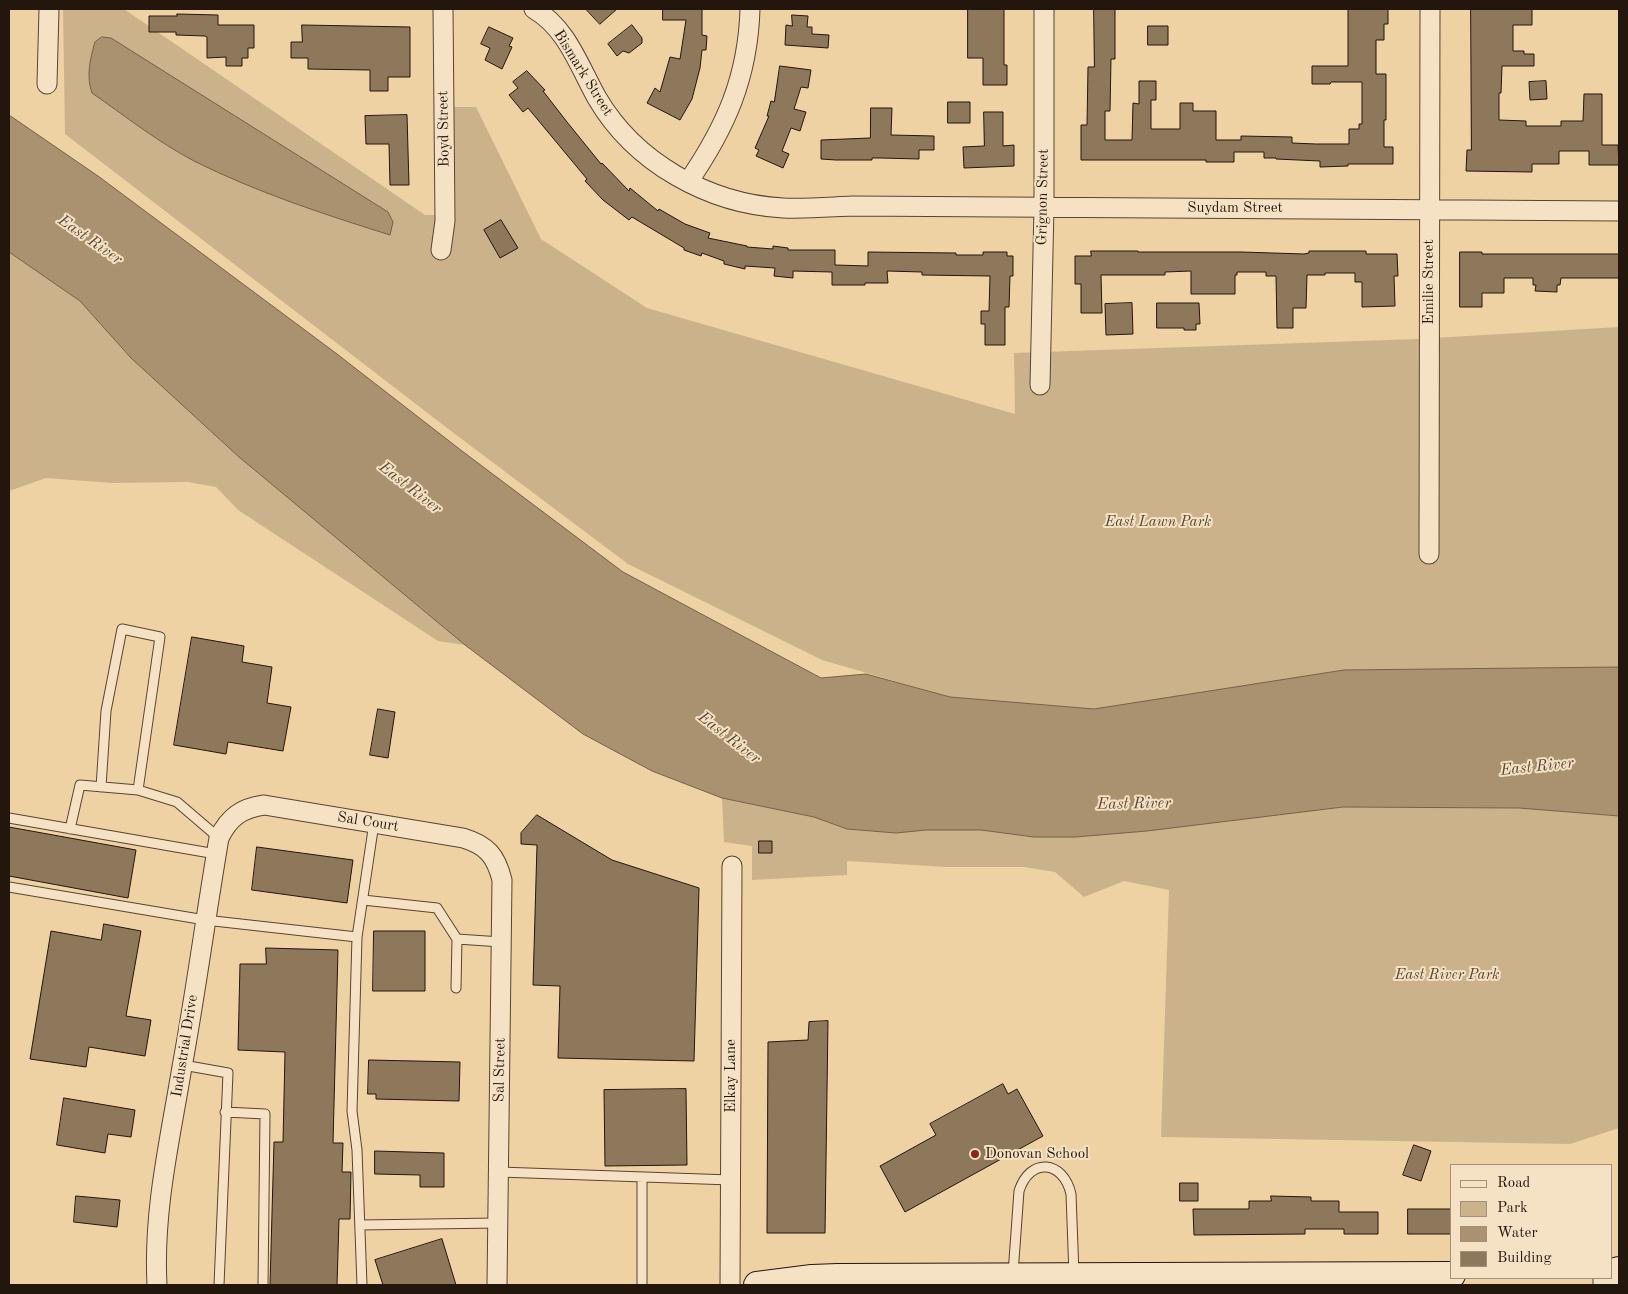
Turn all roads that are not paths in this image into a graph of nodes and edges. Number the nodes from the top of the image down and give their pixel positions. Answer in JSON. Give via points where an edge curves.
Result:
{"nodes":[{"id":1,"x":49,"y":9,"type":"edge"},
{"id":2,"x":443,"y":9,"type":"edge"},
{"id":3,"x":534,"y":9,"type":"edge"},
{"id":4,"x":750,"y":9,"type":"edge"},
{"id":5,"x":1044,"y":9,"type":"edge"},
{"id":6,"x":1430,"y":9,"type":"edge"},
{"id":7,"x":48,"y":84,"type":"dead end"},
{"id":8,"x":688,"y":182,"type":"junction"},
{"id":9,"x":852,"y":206,"type":"joint"},
{"id":10,"x":1044,"y":207,"type":"junction"},
{"id":11,"x":1429,"y":210,"type":"junction"},
{"id":12,"x":1619,"y":211,"type":"edge"},
{"id":13,"x":440,"y":250,"type":"dead end"},
{"id":14,"x":1040,"y":385,"type":"dead end"},
{"id":15,"x":1429,"y":554,"type":"dead end"},
{"id":16,"x":101,"y":786,"type":"junction"},
{"id":17,"x":138,"y":790,"type":"junction"},
{"id":18,"x":238,"y":813,"type":"joint"},
{"id":19,"x":9,"y":818,"type":"edge"},
{"id":20,"x":374,"y":823,"type":"junction"},
{"id":21,"x":70,"y":828,"type":"junction"},
{"id":22,"x":218,"y":846,"type":"junction"},
{"id":23,"x":494,"y":857,"type":"joint"},
{"id":24,"x":732,"y":866,"type":"dead end"},
{"id":25,"x":9,"y":887,"type":"edge"},
{"id":26,"x":363,"y":900,"type":"junction"},
{"id":27,"x":205,"y":920,"type":"junction"},
{"id":28,"x":358,"y":937,"type":"junction"},
{"id":29,"x":457,"y":939,"type":"junction"},
{"id":30,"x":502,"y":942,"type":"junction"},
{"id":31,"x":456,"y":988,"type":"dead end"},
{"id":32,"x":183,"y":1065,"type":"junction"},
{"id":33,"x":225,"y":1112,"type":"junction"},
{"id":34,"x":499,"y":1172,"type":"junction"},
{"id":35,"x":642,"y":1177,"type":"junction"},
{"id":36,"x":731,"y":1180,"type":"junction"},
{"id":37,"x":498,"y":1222,"type":"junction"},
{"id":38,"x":360,"y":1225,"type":"junction"},
{"id":39,"x":1450,"y":1275,"type":"edge"},
{"id":40,"x":1013,"y":1276,"type":"junction"},
{"id":41,"x":1074,"y":1276,"type":"junction"},
{"id":42,"x":954,"y":1280,"type":"edge"},
{"id":43,"x":1174,"y":1280,"type":"edge"},
{"id":44,"x":1389,"y":1280,"type":"edge"},
{"id":45,"x":157,"y":1285,"type":"edge"},
{"id":46,"x":219,"y":1285,"type":"edge"},
{"id":47,"x":263,"y":1285,"type":"edge"},
{"id":48,"x":362,"y":1285,"type":"edge"},
{"id":49,"x":497,"y":1285,"type":"edge"},
{"id":50,"x":642,"y":1285,"type":"edge"},
{"id":51,"x":730,"y":1285,"type":"edge"},
{"id":52,"x":757,"y":1285,"type":"edge"}],
"edges":[{"from":1,"to":7,"type":"street"},
{"from":2,"to":13,"type":"street","name":"Boyd Street","via":[[445,221]]},
{"from":3,"to":8,"type":"street","name":"Bismark Street","via":[[558,29],[615,123],[657,164]]},
{"from":4,"to":8,"type":"street","via":[[745,56],[736,93],[711,149]]},
{"from":5,"to":10,"type":"street","name":"Grignon Street"},
{"from":6,"to":11,"type":"street","name":"Emilie Street"},
{"from":8,"to":9,"type":"street","name":"Bismark Street","via":[[747,203],[783,208]]},
{"from":9,"to":10,"type":"street","name":"Suydam Street"},
{"from":10,"to":11,"type":"street","name":"Suydam Street"},
{"from":10,"to":14,"type":"street","name":"Grignon Street"},
{"from":11,"to":12,"type":"street","name":"Suydam Street"},
{"from":11,"to":15,"type":"street","name":"Emilie Street"},
{"from":16,"to":17,"type":"lane"},
{"from":16,"to":17,"type":"lane","via":[[106,711],[122,630],[160,637]]},
{"from":16,"to":21,"type":"lane","via":[[80,785]]},
{"from":17,"to":22,"type":"lane","via":[[177,802]]},
{"from":18,"to":20,"type":"street","name":"Sal Court","via":[[264,805]]},
{"from":18,"to":22,"type":"street","name":"Industrial Drive","via":[[229,821]]},
{"from":19,"to":21,"type":"lane"},
{"from":20,"to":23,"type":"street","name":"Sal Court","via":[[464,838],[485,848]]},
{"from":20,"to":26,"type":"lane"},
{"from":21,"to":22,"type":"lane"},
{"from":22,"to":27,"type":"street","name":"Industrial Drive"},
{"from":23,"to":30,"type":"street","name":"Sal Street","via":[[502,880]]},
{"from":24,"to":36,"type":"street","name":"Elkay Lane"},
{"from":25,"to":27,"type":"lane"},
{"from":26,"to":28,"type":"lane"},
{"from":26,"to":29,"type":"lane","via":[[437,908]]},
{"from":27,"to":28,"type":"lane"},
{"from":27,"to":32,"type":"street","name":"Industrial Drive"},
{"from":28,"to":38,"type":"lane","via":[[352,1112],[358,1150]]},
{"from":29,"to":30,"type":"lane"},
{"from":29,"to":31,"type":"lane"},
{"from":30,"to":34,"type":"street","name":"Sal Street"},
{"from":32,"to":33,"type":"lane","via":[[228,1073]]},
{"from":32,"to":45,"type":"street","name":"Industrial Drive","via":[[160,1191],[156,1226]]},
{"from":33,"to":46,"type":"lane"},
{"from":33,"to":47,"type":"lane","via":[[265,1114]]},
{"from":34,"to":35,"type":"lane"},
{"from":34,"to":37,"type":"street","name":"Sal Street"},
{"from":35,"to":36,"type":"lane"},
{"from":35,"to":50,"type":"lane"},
{"from":36,"to":51,"type":"street","name":"Elkay Lane"},
{"from":37,"to":38,"type":"lane"},
{"from":37,"to":49,"type":"street","name":"Sal Street"},
{"from":38,"to":48,"type":"lane"},
{"from":39,"to":44,"type":"street"},
{"from":40,"to":41,"type":"street"},
{"from":40,"to":41,"type":"lane","via":[[1022,1181],[1029,1172],[1046,1166],[1061,1173],[1069,1186]]},
{"from":40,"to":42,"type":"street"},
{"from":41,"to":43,"type":"street"},
{"from":42,"to":52,"type":"street","via":[[812,1278]]},
{"from":43,"to":44,"type":"street"}]}
